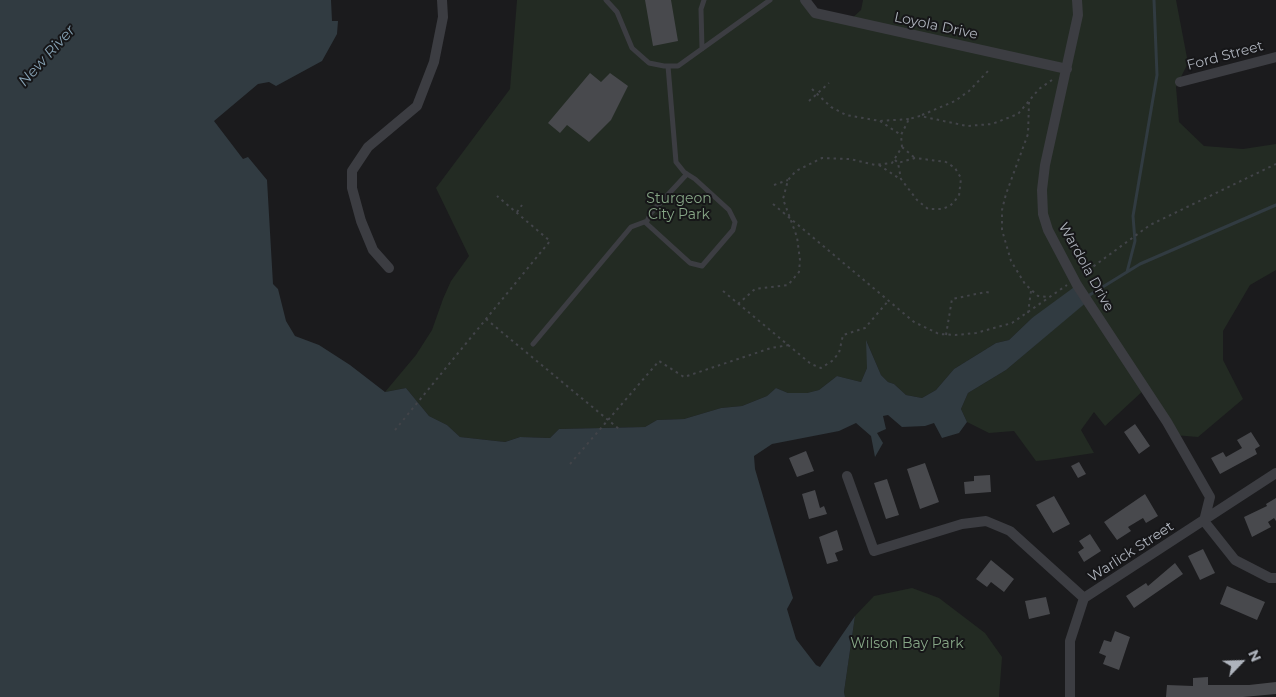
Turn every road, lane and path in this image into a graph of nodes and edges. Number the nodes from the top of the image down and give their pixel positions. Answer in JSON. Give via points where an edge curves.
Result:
{"nodes":[{"id":1,"x":442,"y":0,"type":"edge"},
{"id":2,"x":606,"y":0,"type":"edge"},
{"id":3,"x":704,"y":0,"type":"edge"},
{"id":4,"x":770,"y":0,"type":"edge"},
{"id":5,"x":805,"y":0,"type":"edge"},
{"id":6,"x":1077,"y":0,"type":"edge"},
{"id":7,"x":702,"y":49,"type":"junction"},
{"id":8,"x":1276,"y":57,"type":"edge"},
{"id":9,"x":668,"y":66,"type":"junction"},
{"id":10,"x":1068,"y":69,"type":"junction"},
{"id":11,"x":990,"y":70,"type":"dead end"},
{"id":12,"x":1052,"y":80,"type":"dead end"},
{"id":13,"x":1180,"y":82,"type":"dead end"},
{"id":14,"x":829,"y":83,"type":"dead end"},
{"id":15,"x":812,"y":89,"type":"dead end"},
{"id":16,"x":817,"y":94,"type":"junction"},
{"id":17,"x":809,"y":101,"type":"dead end"},
{"id":18,"x":1029,"y":102,"type":"junction"},
{"id":19,"x":920,"y":116,"type":"junction"},
{"id":20,"x":909,"y":119,"type":"junction"},
{"id":21,"x":880,"y":121,"type":"junction"},
{"id":22,"x":900,"y":135,"type":"junction"},
{"id":23,"x":902,"y":147,"type":"junction"},
{"id":24,"x":915,"y":158,"type":"junction"},
{"id":25,"x":895,"y":160,"type":"junction"},
{"id":26,"x":898,"y":163,"type":"junction"},
{"id":27,"x":1276,"y":164,"type":"edge"},
{"id":28,"x":879,"y":165,"type":"junction"},
{"id":29,"x":687,"y":174,"type":"junction"},
{"id":30,"x":901,"y":179,"type":"junction"},
{"id":31,"x":788,"y":180,"type":"junction"},
{"id":32,"x":774,"y":185,"type":"dead end"},
{"id":33,"x":497,"y":196,"type":"dead end"},
{"id":34,"x":773,"y":204,"type":"dead end"},
{"id":35,"x":522,"y":205,"type":"dead end"},
{"id":36,"x":517,"y":212,"type":"junction"},
{"id":37,"x":790,"y":218,"type":"junction"},
{"id":38,"x":647,"y":221,"type":"junction"},
{"id":39,"x":390,"y":268,"type":"dead end"},
{"id":40,"x":1076,"y":281,"type":"junction"},
{"id":41,"x":723,"y":291,"type":"dead end"},
{"id":42,"x":1031,"y":291,"type":"junction"},
{"id":43,"x":991,"y":293,"type":"dead end"},
{"id":44,"x":1050,"y":297,"type":"junction"},
{"id":45,"x":889,"y":300,"type":"junction"},
{"id":46,"x":738,"y":304,"type":"junction"},
{"id":47,"x":1027,"y":314,"type":"junction"},
{"id":48,"x":486,"y":319,"type":"junction"},
{"id":49,"x":946,"y":335,"type":"junction"},
{"id":50,"x":533,"y":344,"type":"dead end"},
{"id":51,"x":789,"y":345,"type":"junction"},
{"id":52,"x":608,"y":420,"type":"junction"},
{"id":53,"x":619,"y":429,"type":"dead end"},
{"id":54,"x":395,"y":430,"type":"dead end"},
{"id":55,"x":570,"y":464,"type":"dead end"},
{"id":56,"x":1276,"y":473,"type":"edge"},
{"id":57,"x":847,"y":476,"type":"dead end"},
{"id":58,"x":1204,"y":521,"type":"junction"},
{"id":59,"x":1276,"y":578,"type":"edge"},
{"id":60,"x":1084,"y":598,"type":"junction"},
{"id":61,"x":1070,"y":697,"type":"edge"}],
"edges":[{"from":1,"to":39,"type":"street","via":[[443,16],[434,62],[417,106],[368,147],[352,171],[352,188],[361,221],[373,250]]},
{"from":2,"to":9,"type":"lane","via":[[617,12],[632,48],[649,63]]},
{"from":3,"to":7,"type":"lane","via":[[701,9]]},
{"from":4,"to":7,"type":"lane"},
{"from":5,"to":10,"type":"street","name":"Loyola Drive","via":[[815,13]]},
{"from":6,"to":10,"type":"street","name":"Wardola Drive","via":[[1078,15]]},
{"from":7,"to":9,"type":"lane","via":[[678,66]]},
{"from":8,"to":13,"type":"street","name":"Ford Street"},
{"from":9,"to":29,"type":"lane","via":[[676,162]]},
{"from":10,"to":40,"type":"street","name":"Wardola Drive","via":[[1042,190],[1043,214],[1048,230]]},
{"from":11,"to":19,"type":"path","via":[[962,96],[941,109]]},
{"from":12,"to":18,"type":"path"},
{"from":14,"to":16,"type":"path"},
{"from":15,"to":16,"type":"path"},
{"from":16,"to":17,"type":"path"},
{"from":16,"to":21,"type":"path","via":[[846,115]]},
{"from":18,"to":19,"type":"path","via":[[1018,114],[1006,120],[980,126]]},
{"from":18,"to":42,"type":"path","via":[[1028,134],[1006,194],[1002,230],[1010,261]]},
{"from":19,"to":20,"type":"path"},
{"from":20,"to":21,"type":"path"},
{"from":20,"to":22,"type":"path"},
{"from":21,"to":22,"type":"path"},
{"from":22,"to":23,"type":"path"},
{"from":23,"to":24,"type":"path"},
{"from":23,"to":25,"type":"path"},
{"from":24,"to":26,"type":"path"},
{"from":24,"to":30,"type":"path","via":[[946,162],[955,168],[961,178],[959,196],[942,210],[928,209]]},
{"from":25,"to":26,"type":"path"},
{"from":25,"to":28,"type":"path"},
{"from":26,"to":30,"type":"path"},
{"from":27,"to":40,"type":"path","via":[[1150,225]]},
{"from":28,"to":30,"type":"path"},
{"from":28,"to":31,"type":"path","via":[[822,158],[804,165]]},
{"from":29,"to":38,"type":"lane","via":[[651,212]]},
{"from":29,"to":38,"type":"lane","via":[[729,210],[735,222],[733,230],[707,262],[702,266],[690,263],[650,228]]},
{"from":31,"to":32,"type":"path"},
{"from":31,"to":37,"type":"path","via":[[783,200]]},
{"from":33,"to":36,"type":"path"},
{"from":34,"to":37,"type":"path"},
{"from":35,"to":36,"type":"path"},
{"from":36,"to":48,"type":"path","via":[[550,241]]},
{"from":37,"to":45,"type":"path"},
{"from":37,"to":46,"type":"path","via":[[797,237],[799,272],[788,285],[755,289]]},
{"from":38,"to":50,"type":"lane","via":[[631,227]]},
{"from":40,"to":44,"type":"path"},
{"from":40,"to":58,"type":"street","name":"Wardola Drive","via":[[1167,422],[1210,497]]},
{"from":41,"to":46,"type":"path"},
{"from":42,"to":44,"type":"path","via":[[1038,296]]},
{"from":42,"to":47,"type":"path"},
{"from":43,"to":49,"type":"path","via":[[952,299]]},
{"from":44,"to":47,"type":"path"},
{"from":45,"to":49,"type":"path","via":[[922,327]]},
{"from":45,"to":51,"type":"path","via":[[865,328],[844,335],[839,353],[827,366],[816,367]]},
{"from":46,"to":51,"type":"path"},
{"from":47,"to":49,"type":"path","via":[[1000,327]]},
{"from":48,"to":52,"type":"path"},
{"from":48,"to":54,"type":"path"},
{"from":51,"to":52,"type":"path","via":[[687,376],[676,374],[659,361]]},
{"from":52,"to":53,"type":"path"},
{"from":52,"to":55,"type":"path"},
{"from":56,"to":58,"type":"street","name":"Warlick Street"},
{"from":57,"to":60,"type":"street","via":[[874,551],[962,524],[986,521],[1010,531]]},
{"from":58,"to":59,"type":"street","via":[[1235,560]]},
{"from":58,"to":60,"type":"street","name":"Warlick Street"},
{"from":60,"to":61,"type":"street","name":"Warlick Street","via":[[1070,641]]}]}
